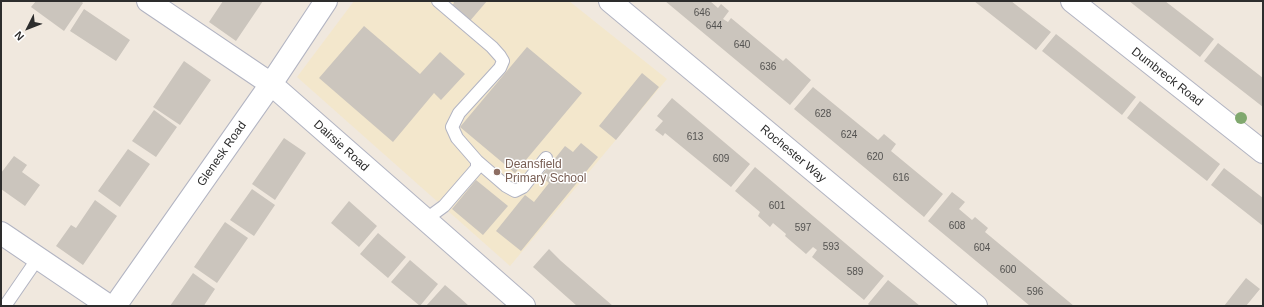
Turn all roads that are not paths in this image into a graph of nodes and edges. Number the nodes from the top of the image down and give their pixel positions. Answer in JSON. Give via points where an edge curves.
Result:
{"nodes":[{"id":1,"x":148,"y":1,"type":"edge"},
{"id":2,"x":326,"y":1,"type":"edge"},
{"id":3,"x":438,"y":1,"type":"edge"},
{"id":4,"x":610,"y":1,"type":"edge"},
{"id":5,"x":1072,"y":1,"type":"edge"},
{"id":6,"x":271,"y":84,"type":"junction"},
{"id":7,"x":1263,"y":152,"type":"edge"},
{"id":8,"x":546,"y":158,"type":"dead end"},
{"id":9,"x":477,"y":161,"type":"junction"},
{"id":10,"x":425,"y":220,"type":"junction"},
{"id":11,"x":1,"y":233,"type":"edge"},
{"id":12,"x":38,"y":258,"type":"junction"},
{"id":13,"x":5,"y":306,"type":"edge"},
{"id":14,"x":110,"y":306,"type":"edge"},
{"id":15,"x":115,"y":306,"type":"edge"},
{"id":16,"x":524,"y":306,"type":"edge"},
{"id":17,"x":976,"y":306,"type":"edge"}],
"edges":[{"from":1,"to":6,"type":"street","name":"Dairsie Road"},
{"from":2,"to":6,"type":"street","name":"Glenesk Road"},
{"from":3,"to":9,"type":"lane","via":[[492,47],[503,61],[500,68],[459,113],[452,127],[457,138]]},
{"from":4,"to":17,"type":"street","name":"Rochester Way"},
{"from":5,"to":7,"type":"street","name":"Dumbreck Road"},
{"from":6,"to":10,"type":"street","name":"Dairsie Road"},
{"from":6,"to":15,"type":"street","name":"Glenesk Road"},
{"from":8,"to":9,"type":"lane","via":[[523,187],[515,191]]},
{"from":9,"to":10,"type":"lane","via":[[477,168],[444,206]]},
{"from":10,"to":16,"type":"street","name":"Dairsie Road"},
{"from":11,"to":12,"type":"street"},
{"from":12,"to":13,"type":"lane"},
{"from":12,"to":14,"type":"street"}]}
